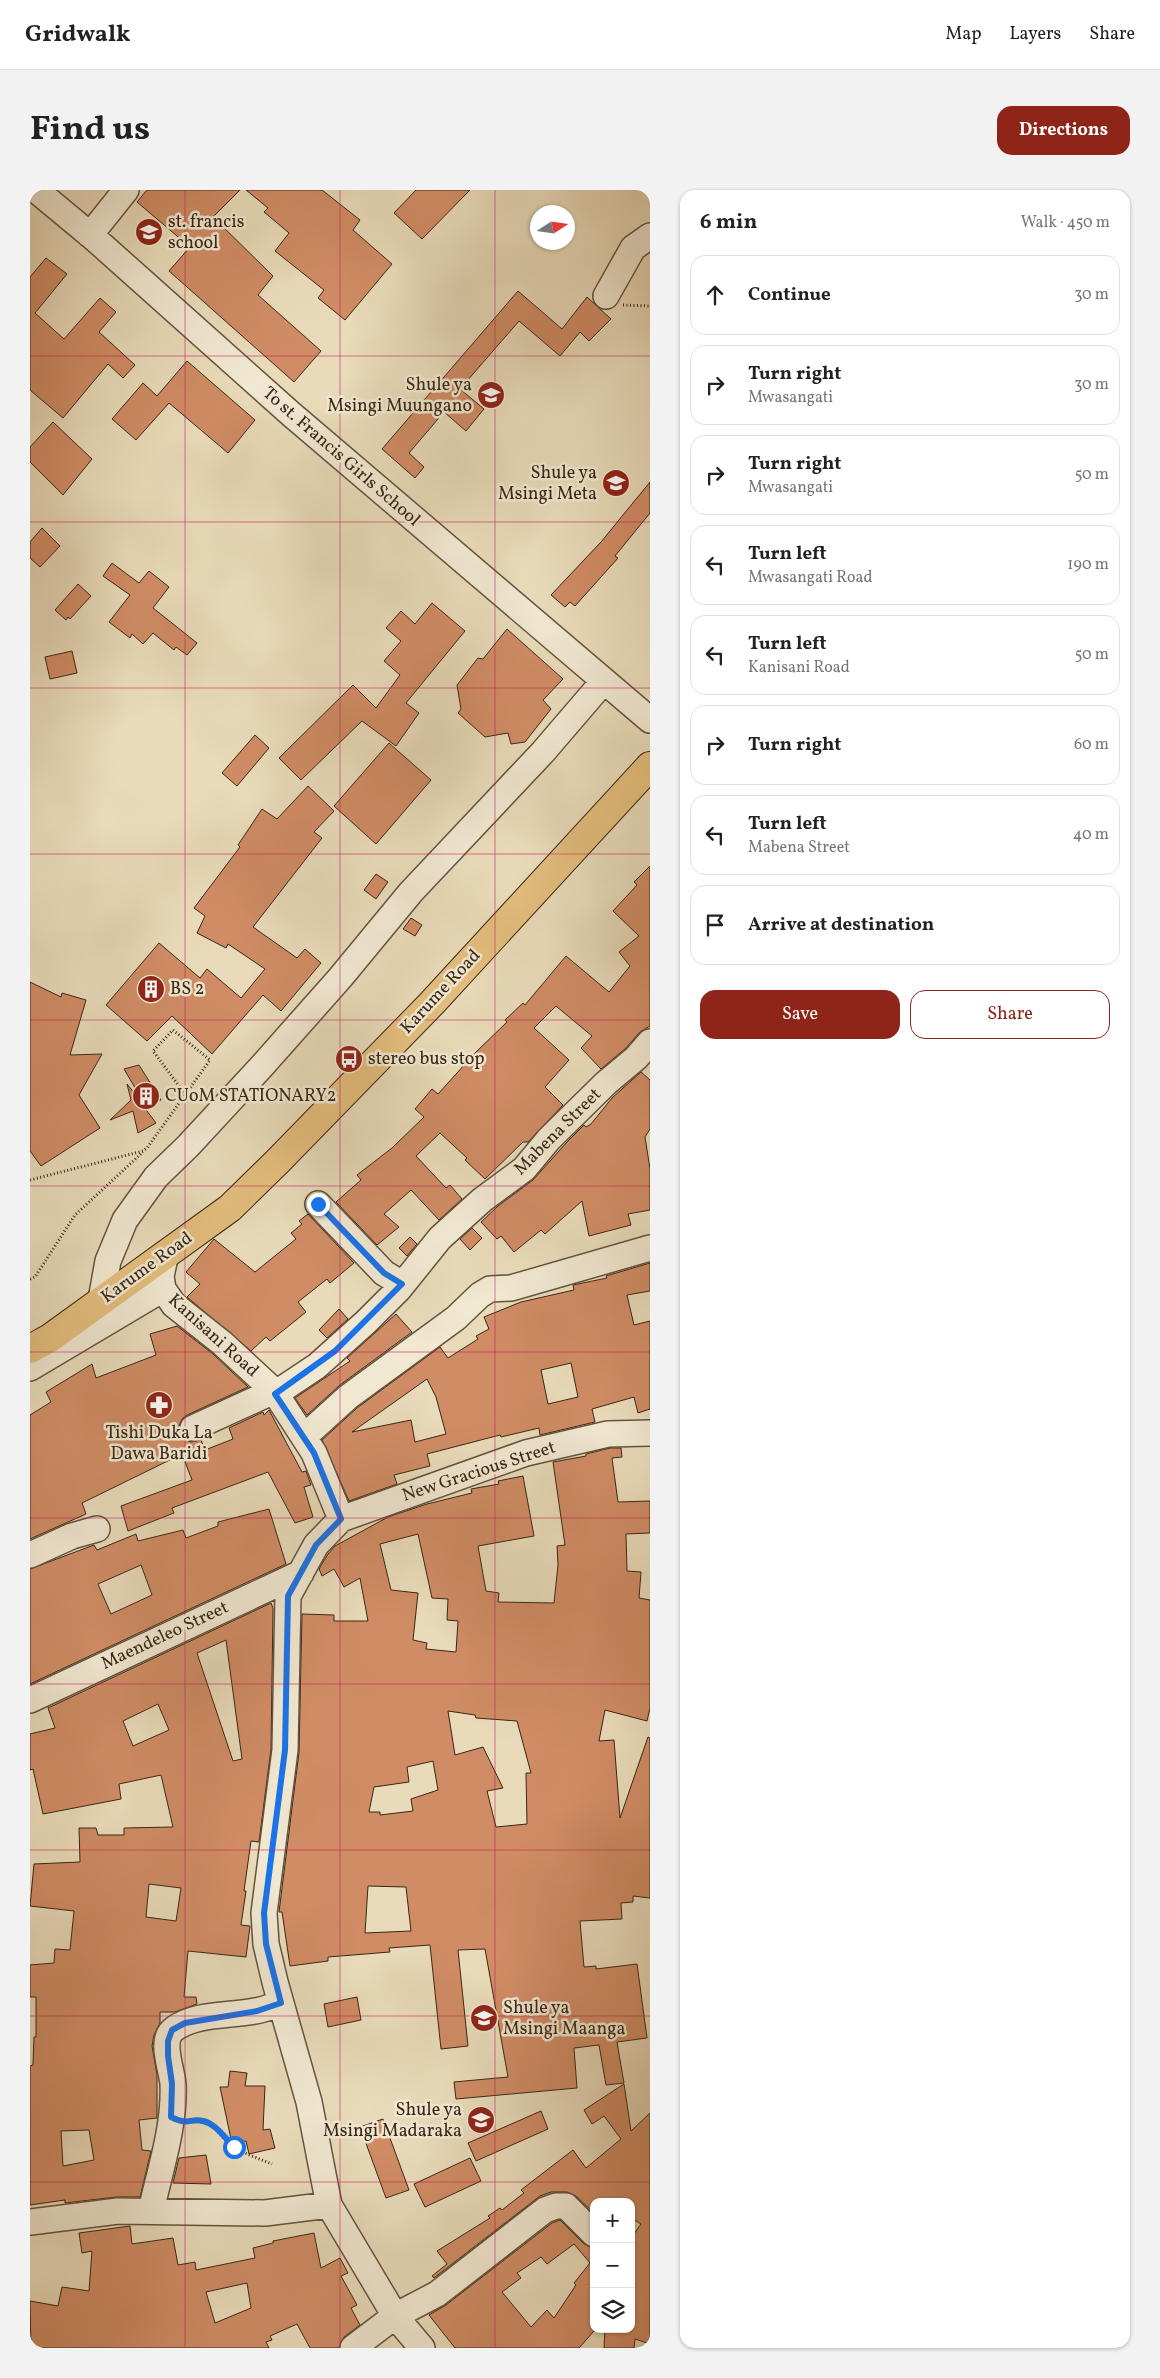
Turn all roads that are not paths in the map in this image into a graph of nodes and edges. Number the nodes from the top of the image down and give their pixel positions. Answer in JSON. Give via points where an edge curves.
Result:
{"nodes":[{"id":1,"x":36,"y":190,"type":"edge"},
{"id":2,"x":126,"y":190,"type":"edge"},
{"id":3,"x":90,"y":235,"type":"junction"},
{"id":4,"x":650,"y":236,"type":"edge"},
{"id":5,"x":611,"y":301,"type":"road end"},
{"id":6,"x":603,"y":682,"type":"junction"},
{"id":7,"x":650,"y":720,"type":"edge"},
{"id":8,"x":650,"y":766,"type":"edge"},
{"id":9,"x":646,"y":1053,"type":"edge"},
{"id":10,"x":318,"y":1204,"type":"dead end"},
{"id":11,"x":650,"y":1248,"type":"edge"},
{"id":12,"x":166,"y":1253,"type":"junction"},
{"id":13,"x":400,"y":1286,"type":"junction"},
{"id":14,"x":163,"y":1289,"type":"junction"},
{"id":15,"x":101,"y":1300,"type":"junction"},
{"id":16,"x":30,"y":1349,"type":"edge"},
{"id":17,"x":30,"y":1368,"type":"edge"},
{"id":18,"x":274,"y":1393,"type":"junction"},
{"id":19,"x":193,"y":1428,"type":"dead end"},
{"id":20,"x":650,"y":1433,"type":"edge"},
{"id":21,"x":304,"y":1437,"type":"junction"},
{"id":22,"x":341,"y":1519,"type":"junction"},
{"id":23,"x":96,"y":1529,"type":"dead end"},
{"id":24,"x":30,"y":1555,"type":"edge"},
{"id":25,"x":301,"y":1573,"type":"junction"},
{"id":26,"x":30,"y":1700,"type":"edge"},
{"id":27,"x":281,"y":2003,"type":"junction"},
{"id":28,"x":329,"y":2205,"type":"junction"},
{"id":29,"x":151,"y":2211,"type":"junction"},
{"id":30,"x":30,"y":2222,"type":"edge"},
{"id":31,"x":590,"y":2230,"type":"edge"},
{"id":32,"x":395,"y":2316,"type":"junction"},
{"id":33,"x":353,"y":2348,"type":"edge"},
{"id":34,"x":422,"y":2348,"type":"edge"}],
"edges":[{"from":1,"to":3,"type":"street","name":"To st. Francis Girls School"},
{"from":2,"to":3,"type":"street"},
{"from":3,"to":6,"type":"street","name":"To st. Francis Girls School","via":[[291,414]]},
{"from":4,"to":5,"type":"street","via":[[633,248]]},
{"from":6,"to":7,"type":"street","name":"To st. Francis Girls School"},
{"from":6,"to":15,"type":"street","via":[[543,752],[411,892],[262,1066],[156,1177],[124,1220],[108,1261]]},
{"from":8,"to":12,"type":"highway","name":"Karume Road","via":[[432,1003],[278,1161],[230,1208]]},
{"from":9,"to":13,"type":"street","name":"Mabena Street","via":[[556,1132],[524,1169],[482,1200],[440,1238]]},
{"from":10,"to":13,"type":"street"},
{"from":11,"to":21,"type":"street","via":[[511,1288],[490,1289],[348,1397]]},
{"from":12,"to":14,"type":"street","name":"Kanisani Road","via":[[161,1276]]},
{"from":12,"to":15,"type":"highway","name":"Karume Road"},
{"from":13,"to":18,"type":"street","name":"Mabena Street","via":[[335,1351]]},
{"from":14,"to":17,"type":"street"},
{"from":14,"to":18,"type":"street","name":"Kanisani Road","via":[[174,1305],[222,1343]]},
{"from":15,"to":16,"type":"highway","name":"Karume Road"},
{"from":18,"to":19,"type":"street","name":"Mabena Street"},
{"from":18,"to":21,"type":"street","name":"Kanisani Road"},
{"from":20,"to":22,"type":"street","name":"New Gracious Street","via":[[608,1434],[526,1453]]},
{"from":21,"to":22,"type":"street","name":"Kanisani Road","via":[[314,1453]]},
{"from":22,"to":25,"type":"street","via":[[316,1545]]},
{"from":23,"to":24,"type":"street"},
{"from":25,"to":26,"type":"street","name":"Maendeleo Street"},
{"from":25,"to":27,"type":"street","via":[[288,1596],[285,1750],[264,1913],[266,1944]]},
{"from":27,"to":28,"type":"street","via":[[309,2102]]},
{"from":27,"to":29,"type":"street","via":[[257,2011],[185,2023],[172,2030],[168,2041],[171,2117]]},
{"from":28,"to":29,"type":"street","via":[[265,2212]]},
{"from":28,"to":32,"type":"street"},
{"from":29,"to":30,"type":"street","via":[[118,2211]]},
{"from":31,"to":32,"type":"street","via":[[566,2206],[545,2210],[437,2294]]},
{"from":32,"to":33,"type":"street"},
{"from":32,"to":34,"type":"street"}]}
